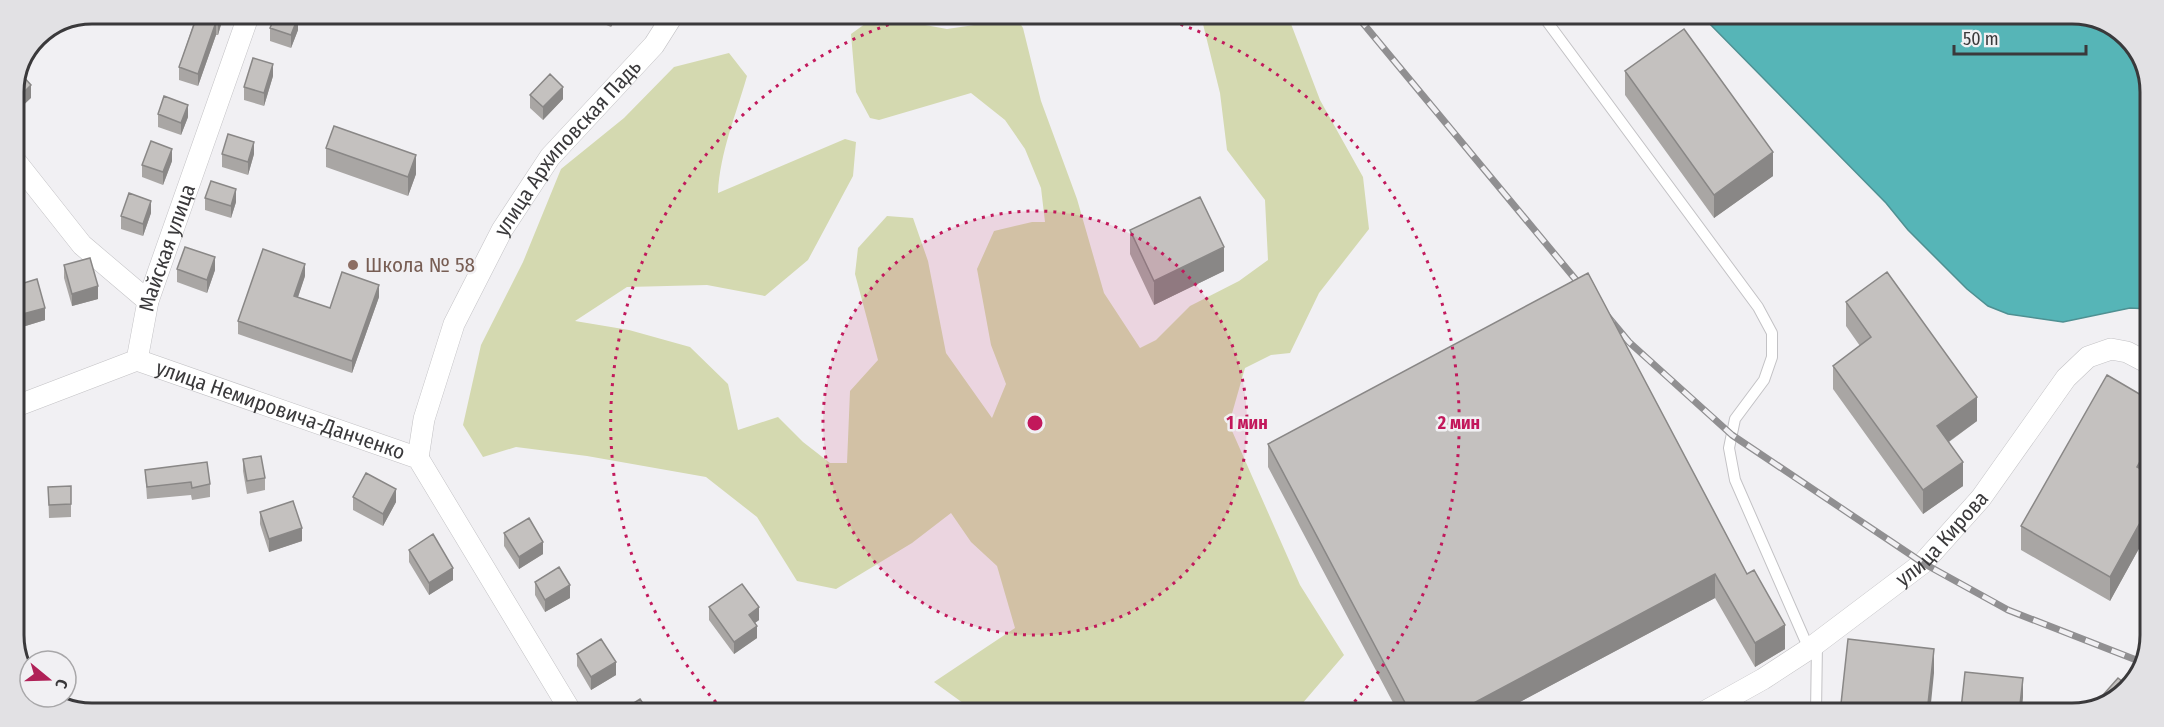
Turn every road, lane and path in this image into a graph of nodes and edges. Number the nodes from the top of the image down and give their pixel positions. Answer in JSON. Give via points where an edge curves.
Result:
{"nodes":[{"id":1,"x":245,"y":24,"type":"edge"},
{"id":2,"x":667,"y":24,"type":"edge"},
{"id":3,"x":1549,"y":24,"type":"edge"},
{"id":4,"x":24,"y":172,"type":"edge"},
{"id":5,"x":148,"y":301,"type":"junction"},
{"id":6,"x":2140,"y":359,"type":"edge"},
{"id":7,"x":136,"y":360,"type":"junction"},
{"id":8,"x":24,"y":403,"type":"edge"},
{"id":9,"x":418,"y":458,"type":"junction"},
{"id":10,"x":1813,"y":646,"type":"junction"},
{"id":11,"x":566,"y":703,"type":"edge"},
{"id":12,"x":1720,"y":703,"type":"edge"},
{"id":13,"x":1816,"y":703,"type":"edge"}],
"edges":[{"from":1,"to":5,"type":"street","name":"Майская улица"},
{"from":2,"to":9,"type":"street","name":"улица Архиповская Падь","via":[[654,45],[550,157],[502,230],[454,324],[424,419]]},
{"from":3,"to":10,"type":"lane","via":[[1758,307],[1772,333],[1772,357],[1764,380],[1736,419],[1729,448],[1735,480]]},
{"from":4,"to":5,"type":"street","via":[[82,245]]},
{"from":5,"to":7,"type":"street","name":"Майская улица"},
{"from":6,"to":10,"type":"street","name":"улица Кирова","via":[[2111,349],[2088,357],[2066,378],[1981,498],[1923,563]]},
{"from":7,"to":8,"type":"street"},
{"from":7,"to":9,"type":"street","name":"улица Немировича-Данченко"},
{"from":9,"to":11,"type":"street","name":"улица Немировича-Данченко"},
{"from":10,"to":12,"type":"street","name":"улица Кирова"},
{"from":10,"to":13,"type":"lane"}]}
